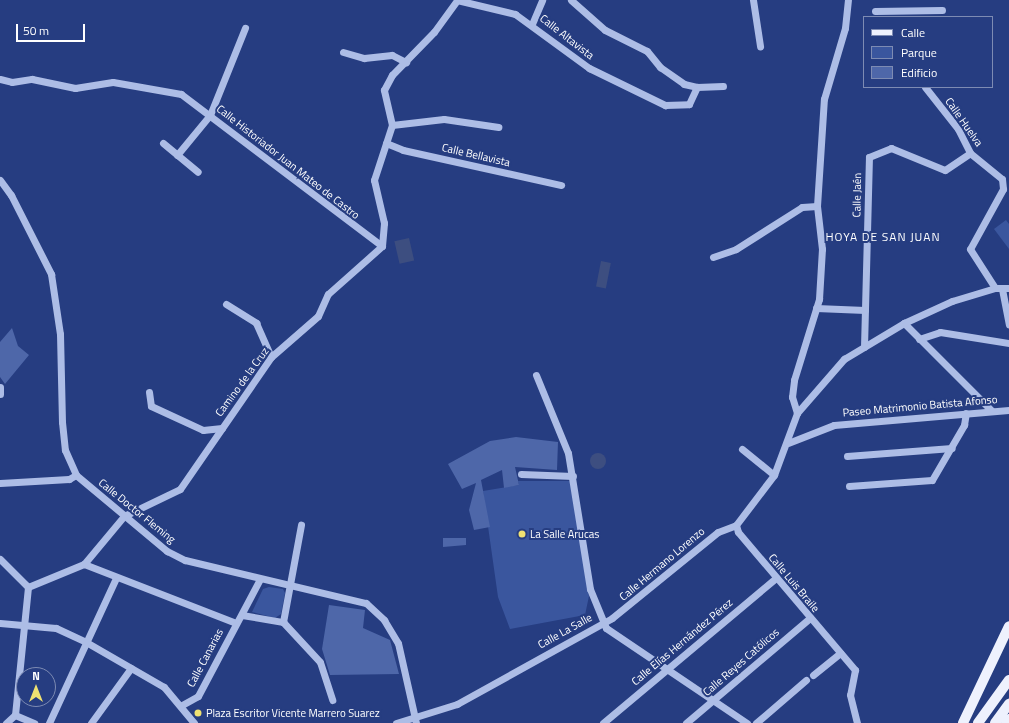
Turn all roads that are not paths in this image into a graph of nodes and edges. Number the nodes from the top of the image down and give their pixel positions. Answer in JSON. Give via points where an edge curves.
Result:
{"nodes":[{"id":1,"x":457,"y":0,"type":"edge"},
{"id":2,"x":542,"y":0,"type":"edge"},
{"id":3,"x":571,"y":0,"type":"edge"},
{"id":4,"x":754,"y":0,"type":"edge"},
{"id":5,"x":848,"y":0,"type":"edge"},
{"id":6,"x":942,"y":10,"type":"dead end"},
{"id":7,"x":874,"y":11,"type":"dead end"},
{"id":8,"x":898,"y":14,"type":"edge"},
{"id":9,"x":532,"y":24,"type":"junction"},
{"id":10,"x":245,"y":28,"type":"dead end"},
{"id":11,"x":760,"y":46,"type":"dead end"},
{"id":12,"x":343,"y":52,"type":"dead end"},
{"id":13,"x":406,"y":62,"type":"junction"},
{"id":14,"x":0,"y":78,"type":"edge"},
{"id":15,"x":723,"y":86,"type":"dead end"},
{"id":16,"x":697,"y":87,"type":"junction"},
{"id":17,"x":926,"y":88,"type":"edge"},
{"id":18,"x":210,"y":115,"type":"junction"},
{"id":19,"x":392,"y":125,"type":"junction"},
{"id":20,"x":498,"y":127,"type":"dead end"},
{"id":21,"x":163,"y":143,"type":"dead end"},
{"id":22,"x":386,"y":143,"type":"junction"},
{"id":23,"x":970,"y":153,"type":"junction"},
{"id":24,"x":177,"y":155,"type":"junction"},
{"id":25,"x":198,"y":172,"type":"dead end"},
{"id":26,"x":0,"y":180,"type":"edge"},
{"id":27,"x":562,"y":185,"type":"dead end"},
{"id":28,"x":817,"y":206,"type":"junction"},
{"id":29,"x":382,"y":246,"type":"junction"},
{"id":30,"x":713,"y":257,"type":"dead end"},
{"id":31,"x":1002,"y":288,"type":"edge"},
{"id":32,"x":226,"y":304,"type":"dead end"},
{"id":33,"x":816,"y":308,"type":"junction"},
{"id":34,"x":865,"y":310,"type":"junction"},
{"id":35,"x":904,"y":323,"type":"junction"},
{"id":36,"x":1009,"y":324,"type":"edge"},
{"id":37,"x":919,"y":339,"type":"junction"},
{"id":38,"x":1009,"y":343,"type":"edge"},
{"id":39,"x":864,"y":347,"type":"junction"},
{"id":40,"x":271,"y":357,"type":"junction"},
{"id":41,"x":536,"y":375,"type":"dead end"},
{"id":42,"x":149,"y":392,"type":"dead end"},
{"id":43,"x":983,"y":402,"type":"junction"},
{"id":44,"x":1009,"y":410,"type":"edge"},
{"id":45,"x":992,"y":412,"type":"junction"},
{"id":46,"x":797,"y":413,"type":"junction"},
{"id":47,"x":966,"y":413,"type":"junction"},
{"id":48,"x":976,"y":413,"type":"junction"},
{"id":49,"x":222,"y":428,"type":"junction"},
{"id":50,"x":788,"y":443,"type":"junction"},
{"id":51,"x":952,"y":448,"type":"junction"},
{"id":52,"x":742,"y":449,"type":"dead end"},
{"id":53,"x":847,"y":456,"type":"dead end"},
{"id":54,"x":521,"y":474,"type":"dead end"},
{"id":55,"x":76,"y":475,"type":"junction"},
{"id":56,"x":573,"y":476,"type":"junction"},
{"id":57,"x":774,"y":476,"type":"junction"},
{"id":58,"x":0,"y":483,"type":"edge"},
{"id":59,"x":849,"y":486,"type":"dead end"},
{"id":60,"x":124,"y":516,"type":"junction"},
{"id":61,"x":736,"y":524,"type":"junction"},
{"id":62,"x":300,"y":525,"type":"dead end"},
{"id":63,"x":0,"y":561,"type":"edge"},
{"id":64,"x":84,"y":564,"type":"junction"},
{"id":65,"x":116,"y":578,"type":"junction"},
{"id":66,"x":776,"y":578,"type":"junction"},
{"id":67,"x":260,"y":579,"type":"junction"},
{"id":68,"x":290,"y":586,"type":"junction"},
{"id":69,"x":28,"y":587,"type":"junction"},
{"id":70,"x":242,"y":615,"type":"junction"},
{"id":71,"x":810,"y":618,"type":"junction"},
{"id":72,"x":282,"y":622,"type":"junction"},
{"id":73,"x":603,"y":622,"type":"junction"},
{"id":74,"x":0,"y":623,"type":"edge"},
{"id":75,"x":236,"y":623,"type":"junction"},
{"id":76,"x":24,"y":625,"type":"junction"},
{"id":77,"x":1009,"y":626,"type":"edge"},
{"id":78,"x":86,"y":642,"type":"junction"},
{"id":79,"x":840,"y":653,"type":"junction"},
{"id":80,"x":131,"y":668,"type":"junction"},
{"id":81,"x":668,"y":669,"type":"junction"},
{"id":82,"x":813,"y":675,"type":"dead end"},
{"id":83,"x":806,"y":680,"type":"dead end"},
{"id":84,"x":1009,"y":680,"type":"edge"},
{"id":85,"x":332,"y":700,"type":"dead end"},
{"id":86,"x":714,"y":700,"type":"junction"},
{"id":87,"x":1009,"y":704,"type":"edge"},
{"id":88,"x":182,"y":705,"type":"junction"},
{"id":89,"x":15,"y":715,"type":"junction"},
{"id":90,"x":415,"y":720,"type":"edge"},
{"id":91,"x":1009,"y":720,"type":"edge"},
{"id":92,"x":6,"y":723,"type":"edge"},
{"id":93,"x":34,"y":723,"type":"edge"},
{"id":94,"x":49,"y":723,"type":"edge"},
{"id":95,"x":91,"y":723,"type":"edge"},
{"id":96,"x":194,"y":723,"type":"edge"},
{"id":97,"x":396,"y":723,"type":"edge"},
{"id":98,"x":603,"y":723,"type":"edge"},
{"id":99,"x":686,"y":723,"type":"edge"},
{"id":100,"x":748,"y":723,"type":"edge"},
{"id":101,"x":756,"y":723,"type":"edge"},
{"id":102,"x":857,"y":723,"type":"edge"},
{"id":103,"x":963,"y":723,"type":"edge"},
{"id":104,"x":978,"y":723,"type":"edge"},
{"id":105,"x":995,"y":723,"type":"edge"},
{"id":106,"x":1006,"y":723,"type":"edge"}],
"edges":[{"from":1,"to":9,"type":"street","name":"Calle Altavista","via":[[515,14]]},
{"from":1,"to":13,"type":"street"},
{"from":2,"to":9,"type":"street"},
{"from":3,"to":16,"type":"street","via":[[605,30],[648,51],[660,67]]},
{"from":4,"to":11,"type":"street"},
{"from":5,"to":28,"type":"street","via":[[845,28],[824,99]]},
{"from":6,"to":8,"type":"street"},
{"from":7,"to":8,"type":"street"},
{"from":9,"to":16,"type":"street","name":"Calle Altavista","via":[[589,68],[665,105],[689,104]]},
{"from":10,"to":18,"type":"street"},
{"from":12,"to":13,"type":"street","via":[[364,58],[392,55]]},
{"from":13,"to":19,"type":"street","via":[[392,75],[384,90]]},
{"from":14,"to":18,"type":"street","name":"Calle Historiador Juan Mateo de Castro","via":[[12,82],[32,79],[75,88],[113,82],[181,94]]},
{"from":15,"to":16,"type":"street"},
{"from":17,"to":23,"type":"street","name":"Calle Huelva","via":[[958,129]]},
{"from":18,"to":24,"type":"street"},
{"from":18,"to":29,"type":"street","name":"Calle Historiador Juan Mateo de Castro","via":[[260,156]]},
{"from":19,"to":20,"type":"street","via":[[444,119]]},
{"from":19,"to":22,"type":"street"},
{"from":21,"to":24,"type":"street"},
{"from":22,"to":27,"type":"street","name":"Calle Bellavista","via":[[403,150]]},
{"from":22,"to":29,"type":"street","via":[[374,180],[384,223]]},
{"from":23,"to":31,"type":"street","name":"Calle Huelva","via":[[1002,179],[1002,189],[970,249]]},
{"from":23,"to":34,"type":"street","name":"Calle Jaén","via":[[945,170],[891,148],[869,157]]},
{"from":24,"to":25,"type":"street"},
{"from":26,"to":55,"type":"street","name":"Calle Doctor Fleming","via":[[11,195],[51,274],[60,334],[65,450]]},
{"from":28,"to":30,"type":"street","via":[[802,207],[736,249]]},
{"from":28,"to":33,"type":"street","via":[[822,249]]},
{"from":29,"to":40,"type":"street","name":"Camino de la Cruz","via":[[328,294],[318,316]]},
{"from":31,"to":35,"type":"street","via":[[952,301]]},
{"from":31,"to":36,"type":"street"},
{"from":32,"to":40,"type":"street","via":[[256,323]]},
{"from":33,"to":34,"type":"street"},
{"from":33,"to":46,"type":"street","via":[[794,380],[792,397]]},
{"from":34,"to":39,"type":"street","name":"Calle Jaén"},
{"from":35,"to":37,"type":"street"},
{"from":35,"to":39,"type":"street"},
{"from":37,"to":38,"type":"street","via":[[940,332]]},
{"from":37,"to":43,"type":"street"},
{"from":39,"to":46,"type":"street","via":[[844,359]]},
{"from":40,"to":49,"type":"street","name":"Camino de la Cruz"},
{"from":41,"to":56,"type":"street","name":"Calle La Salle","via":[[568,453]]},
{"from":42,"to":49,"type":"street","via":[[151,406],[203,430]]},
{"from":43,"to":45,"type":"street"},
{"from":43,"to":48,"type":"street"},
{"from":44,"to":45,"type":"street","name":"Paseo Matrimonio Batista Afonso"},
{"from":45,"to":48,"type":"street","name":"Paseo Matrimonio Batista Afonso"},
{"from":46,"to":50,"type":"street"},
{"from":47,"to":48,"type":"street","name":"Paseo Matrimonio Batista Afonso"},
{"from":47,"to":50,"type":"street","name":"Paseo Matrimonio Batista Afonso","via":[[834,425]]},
{"from":47,"to":51,"type":"street"},
{"from":49,"to":60,"type":"street","name":"Camino de la Cruz","via":[[180,489]]},
{"from":50,"to":57,"type":"street"},
{"from":51,"to":53,"type":"street"},
{"from":51,"to":59,"type":"street","via":[[932,480]]},
{"from":52,"to":57,"type":"street"},
{"from":54,"to":56,"type":"street"},
{"from":55,"to":58,"type":"street","via":[[70,480]]},
{"from":55,"to":60,"type":"street","name":"Calle Doctor Fleming"},
{"from":56,"to":73,"type":"street","name":"Calle La Salle","via":[[590,589]]},
{"from":57,"to":61,"type":"street"},
{"from":60,"to":64,"type":"street"},
{"from":60,"to":67,"type":"street","name":"Calle Doctor Fleming","via":[[167,551],[185,560]]},
{"from":61,"to":66,"type":"street","name":"Calle Luis Braile","via":[[738,532]]},
{"from":61,"to":73,"type":"street","name":"Calle Hermano Lorenzo","via":[[718,532],[624,610]]},
{"from":62,"to":68,"type":"street"},
{"from":63,"to":69,"type":"street"},
{"from":64,"to":65,"type":"street"},
{"from":64,"to":69,"type":"street"},
{"from":65,"to":75,"type":"street"},
{"from":65,"to":78,"type":"street"},
{"from":66,"to":71,"type":"street","name":"Calle Luis Braile"},
{"from":66,"to":81,"type":"street","name":"Calle Elías Hernández Pérez"},
{"from":67,"to":68,"type":"street","name":"Calle Doctor Fleming"},
{"from":67,"to":70,"type":"street","name":"Calle Canarias"},
{"from":68,"to":72,"type":"street"},
{"from":68,"to":90,"type":"street","name":"Calle Doctor Fleming","via":[[366,603],[384,620],[398,643]]},
{"from":69,"to":76,"type":"street"},
{"from":70,"to":72,"type":"street"},
{"from":70,"to":75,"type":"street","name":"Calle Canarias"},
{"from":71,"to":79,"type":"street","name":"Calle Luis Braile"},
{"from":71,"to":86,"type":"street","name":"Calle Reyes Católicos"},
{"from":72,"to":85,"type":"street","via":[[320,662]]},
{"from":73,"to":81,"type":"street"},
{"from":73,"to":90,"type":"street","name":"Calle La Salle","via":[[457,704]]},
{"from":74,"to":76,"type":"street"},
{"from":75,"to":88,"type":"street","name":"Calle Canarias","via":[[198,696]]},
{"from":76,"to":78,"type":"street","via":[[56,628]]},
{"from":76,"to":89,"type":"street"},
{"from":77,"to":103,"type":"main road"},
{"from":78,"to":80,"type":"street"},
{"from":78,"to":94,"type":"street"},
{"from":79,"to":82,"type":"street"},
{"from":79,"to":102,"type":"street","name":"Calle Luis Braile","via":[[855,670],[850,695]]},
{"from":80,"to":88,"type":"street","via":[[164,687]]},
{"from":80,"to":95,"type":"street"},
{"from":81,"to":86,"type":"street"},
{"from":81,"to":98,"type":"street","name":"Calle Elías Hernández Pérez"},
{"from":83,"to":101,"type":"street"},
{"from":84,"to":104,"type":"main road"},
{"from":86,"to":99,"type":"street","name":"Calle Reyes Católicos"},
{"from":86,"to":100,"type":"street"},
{"from":87,"to":105,"type":"main road"},
{"from":88,"to":96,"type":"street"},
{"from":89,"to":92,"type":"street"},
{"from":89,"to":93,"type":"street"},
{"from":90,"to":97,"type":"street","name":"Calle La Salle"},
{"from":91,"to":106,"type":"main road"}]}
